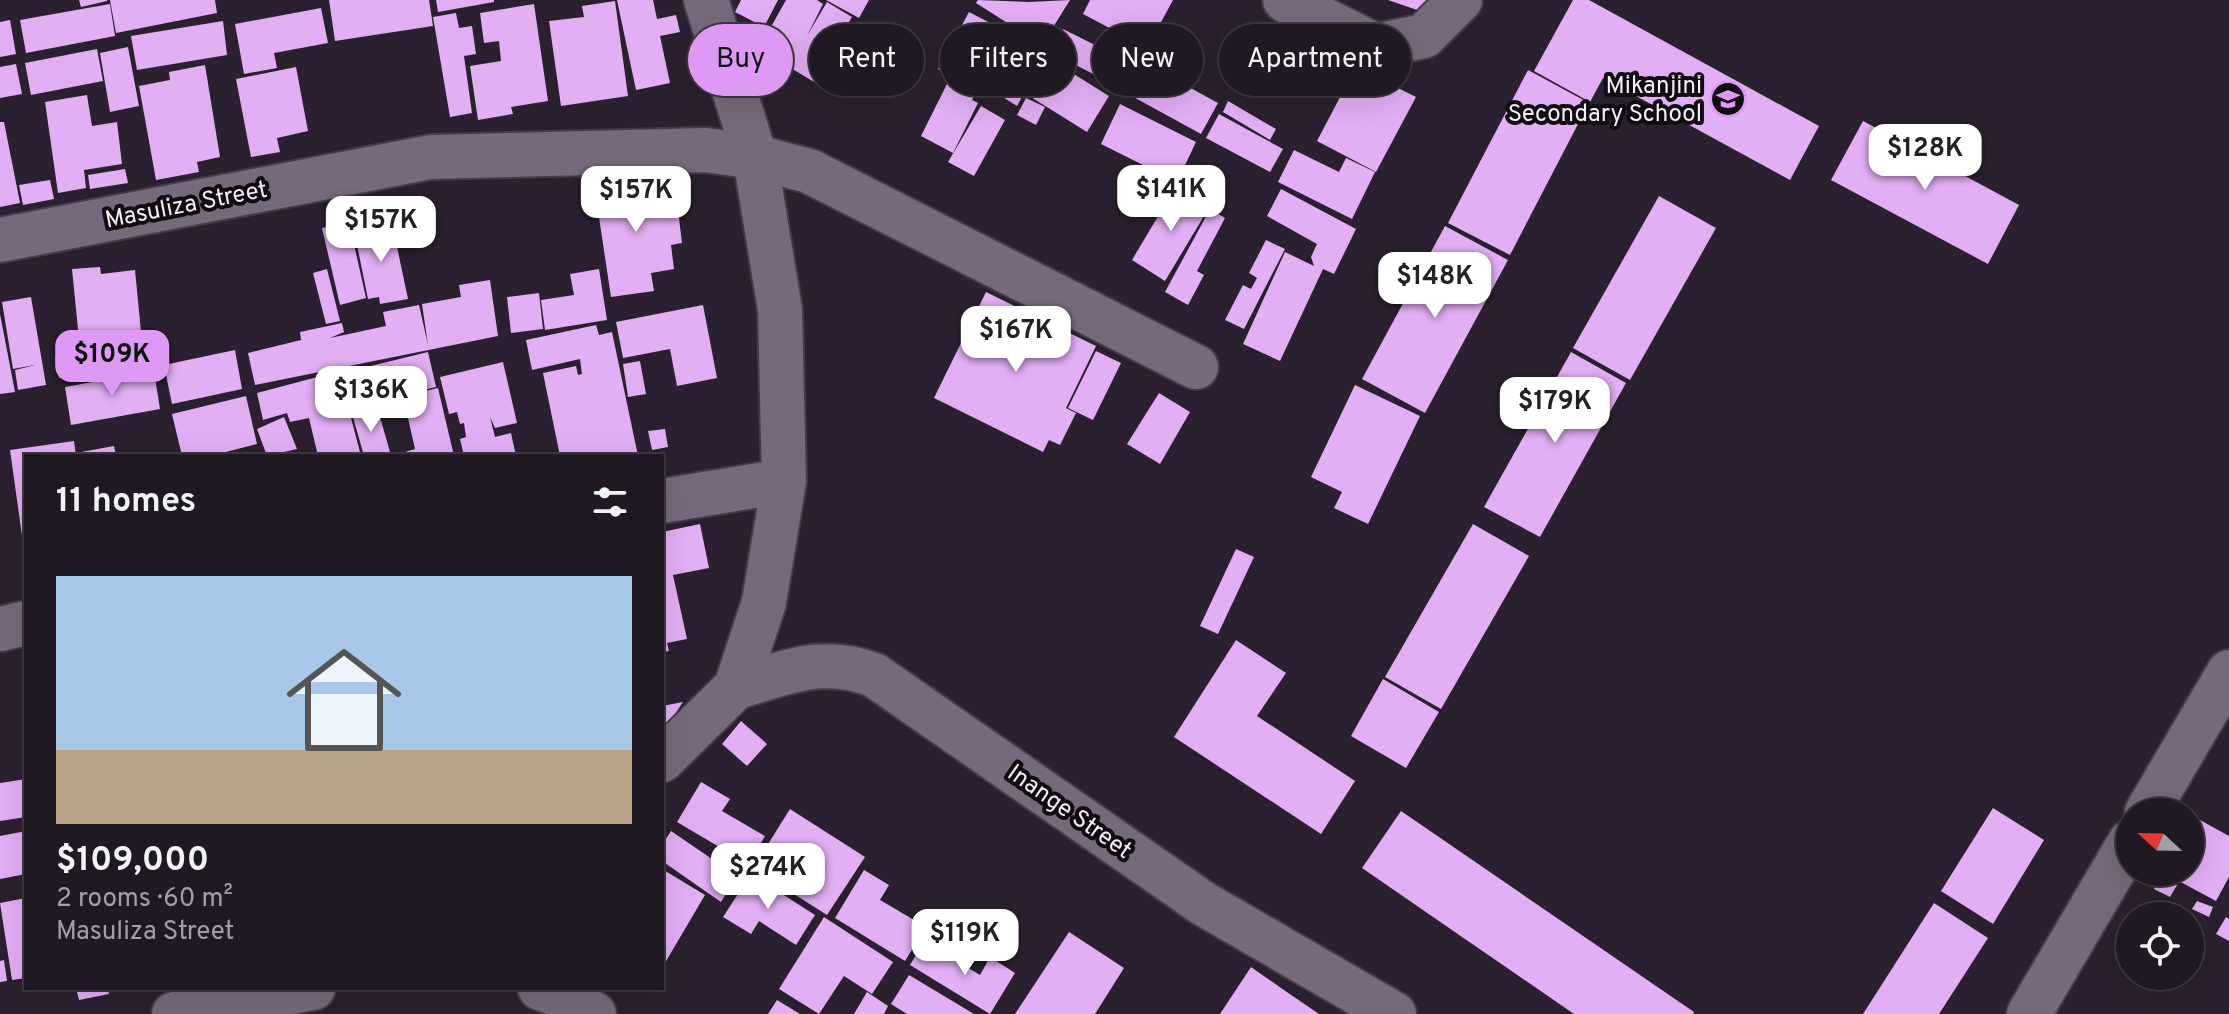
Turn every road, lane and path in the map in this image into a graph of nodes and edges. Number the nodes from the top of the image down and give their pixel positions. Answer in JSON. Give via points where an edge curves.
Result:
{"nodes":[{"id":1,"x":706,"y":0,"type":"edge"},
{"id":2,"x":1285,"y":0,"type":"edge"},
{"id":3,"x":1460,"y":0,"type":"edge"},
{"id":4,"x":755,"y":157,"type":"junction"},
{"id":5,"x":0,"y":240,"type":"edge"},
{"id":6,"x":1196,"y":367,"type":"dead end"},
{"id":7,"x":784,"y":481,"type":"junction"},
{"id":8,"x":664,"y":501,"type":"edge"},
{"id":9,"x":24,"y":623,"type":"edge"},
{"id":10,"x":0,"y":629,"type":"edge"},
{"id":11,"x":2229,"y":672,"type":"edge"},
{"id":12,"x":736,"y":687,"type":"junction"},
{"id":13,"x":664,"y":758,"type":"edge"},
{"id":14,"x":2155,"y":798,"type":"edge"},
{"id":15,"x":2116,"y":868,"type":"edge"},
{"id":16,"x":308,"y":990,"type":"edge"},
{"id":17,"x":267,"y":1006,"type":"edge"},
{"id":18,"x":2041,"y":1010,"type":"edge"},
{"id":19,"x":174,"y":1014,"type":"edge"},
{"id":20,"x":1394,"y":1014,"type":"edge"}],
"edges":[{"from":1,"to":4,"type":"street"},
{"from":2,"to":3,"type":"street","via":[[1376,46],[1424,36]]},
{"from":4,"to":5,"type":"street","name":"Masuliza Street","via":[[706,150],[431,157]]},
{"from":4,"to":6,"type":"street","name":"Masuliza Street","via":[[809,171]]},
{"from":4,"to":7,"type":"street","via":[[780,310]]},
{"from":7,"to":8,"type":"street"},
{"from":7,"to":12,"type":"street","via":[[764,602]]},
{"from":9,"to":10,"type":"street"},
{"from":11,"to":14,"type":"street"},
{"from":12,"to":13,"type":"street"},
{"from":12,"to":20,"type":"street","name":"Inange Street","via":[[820,664],[847,665],[874,675],[1204,904]]},
{"from":15,"to":18,"type":"street"},
{"from":16,"to":17,"type":"street"},
{"from":17,"to":19,"type":"street"}]}
